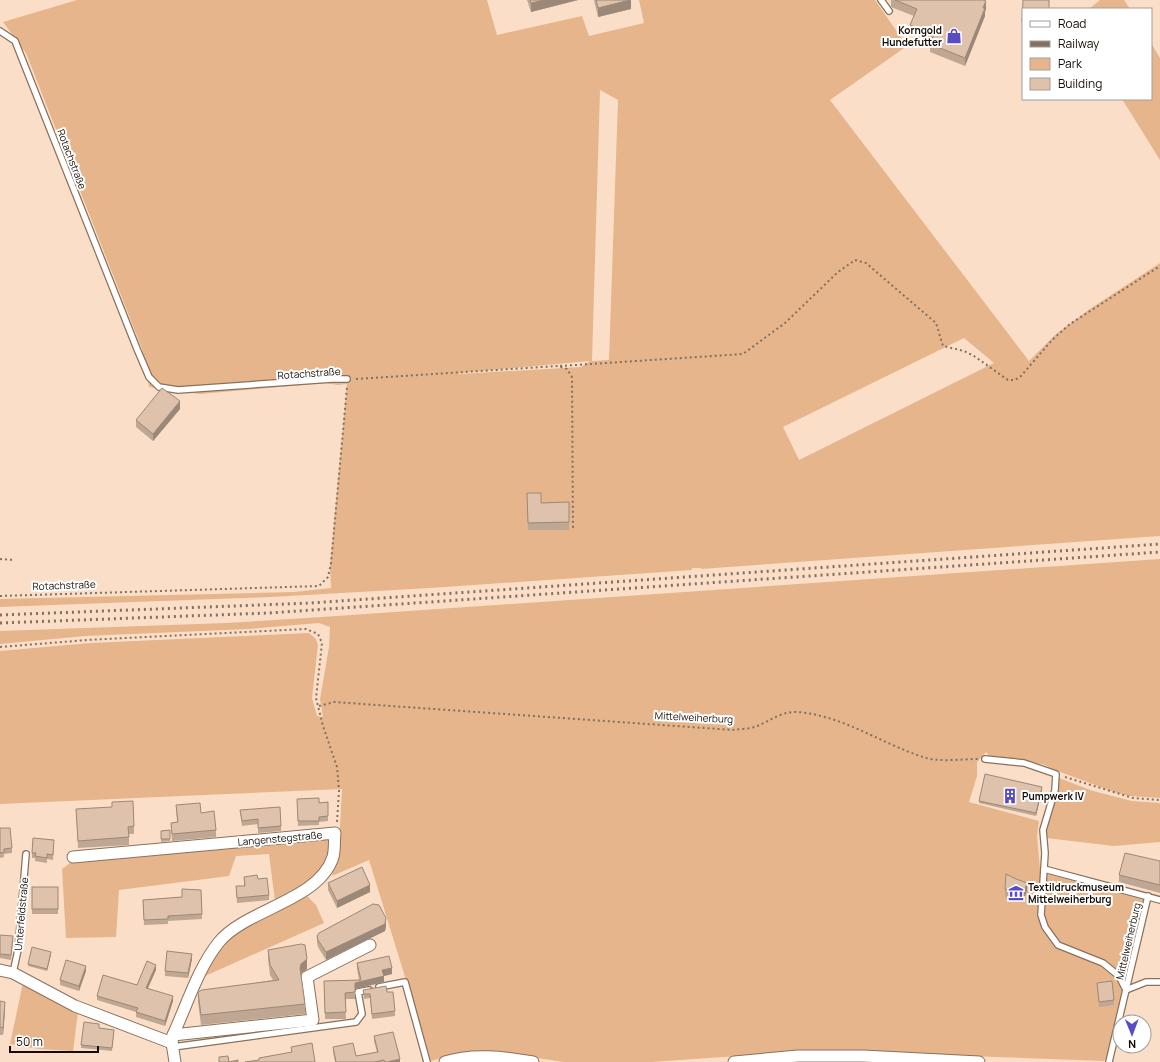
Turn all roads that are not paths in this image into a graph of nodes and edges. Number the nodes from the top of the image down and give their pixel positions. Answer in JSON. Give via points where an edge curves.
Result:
{"nodes":[{"id":1,"x":881,"y":0,"type":"edge"},
{"id":2,"x":889,"y":11,"type":"dead end"},
{"id":3,"x":0,"y":31,"type":"edge"},
{"id":4,"x":347,"y":380,"type":"road end"},
{"id":5,"x":985,"y":759,"type":"road end"},
{"id":6,"x":26,"y":854,"type":"dead end"},
{"id":7,"x":73,"y":857,"type":"dead end"},
{"id":8,"x":1044,"y":870,"type":"junction"},
{"id":9,"x":1148,"y":896,"type":"junction"},
{"id":10,"x":1160,"y":900,"type":"edge"},
{"id":11,"x":370,"y":945,"type":"dead end"},
{"id":12,"x":0,"y":970,"type":"edge"},
{"id":13,"x":13,"y":973,"type":"junction"},
{"id":14,"x":1160,"y":982,"type":"edge"},
{"id":15,"x":1126,"y":990,"type":"junction"},
{"id":16,"x":173,"y":1042,"type":"junction"},
{"id":17,"x":903,"y":1060,"type":"edge"},
{"id":18,"x":766,"y":1061,"type":"edge"},
{"id":19,"x":175,"y":1062,"type":"edge"},
{"id":20,"x":427,"y":1062,"type":"edge"},
{"id":21,"x":444,"y":1062,"type":"edge"},
{"id":22,"x":533,"y":1062,"type":"edge"},
{"id":23,"x":734,"y":1062,"type":"edge"},
{"id":24,"x":979,"y":1062,"type":"edge"},
{"id":25,"x":1109,"y":1062,"type":"edge"}],
"edges":[{"from":1,"to":2,"type":"lane"},
{"from":3,"to":4,"type":"lane","name":"Rotachstraße","via":[[15,41],[149,377],[159,387],[178,390]]},
{"from":5,"to":8,"type":"lane","name":"Mittelweiherburg","via":[[1024,763],[1056,774],[1055,790],[1043,830]]},
{"from":6,"to":13,"type":"lane","name":"Unterfeldstraße","via":[[18,950]]},
{"from":7,"to":16,"type":"street","name":"Langenstegstraße","via":[[335,833],[332,858],[320,877],[301,892],[232,930],[219,942],[204,967]]},
{"from":8,"to":9,"type":"lane","name":"Mittelweiherburg"},
{"from":8,"to":15,"type":"lane","name":"Mittelweiherburg","via":[[1041,915],[1044,927],[1058,944],[1103,963],[1119,976]]},
{"from":9,"to":10,"type":"lane","name":"Mittelweiherburg"},
{"from":9,"to":15,"type":"lane","name":"Mittelweiherburg"},
{"from":11,"to":16,"type":"street","via":[[307,977],[313,1020]]},
{"from":12,"to":13,"type":"street"},
{"from":13,"to":16,"type":"street","via":[[75,1006]]},
{"from":14,"to":15,"type":"lane","via":[[1146,982]]},
{"from":15,"to":25,"type":"lane","name":"Mittelweiherburg"},
{"from":16,"to":19,"type":"street"},
{"from":16,"to":20,"type":"lane","via":[[356,1022],[362,1014],[358,992],[405,982]]},
{"from":17,"to":18,"type":"street","via":[[863,1056],[798,1056]]},
{"from":17,"to":24,"type":"street"},
{"from":18,"to":23,"type":"street"},
{"from":21,"to":22,"type":"street","via":[[483,1057]]}]}
